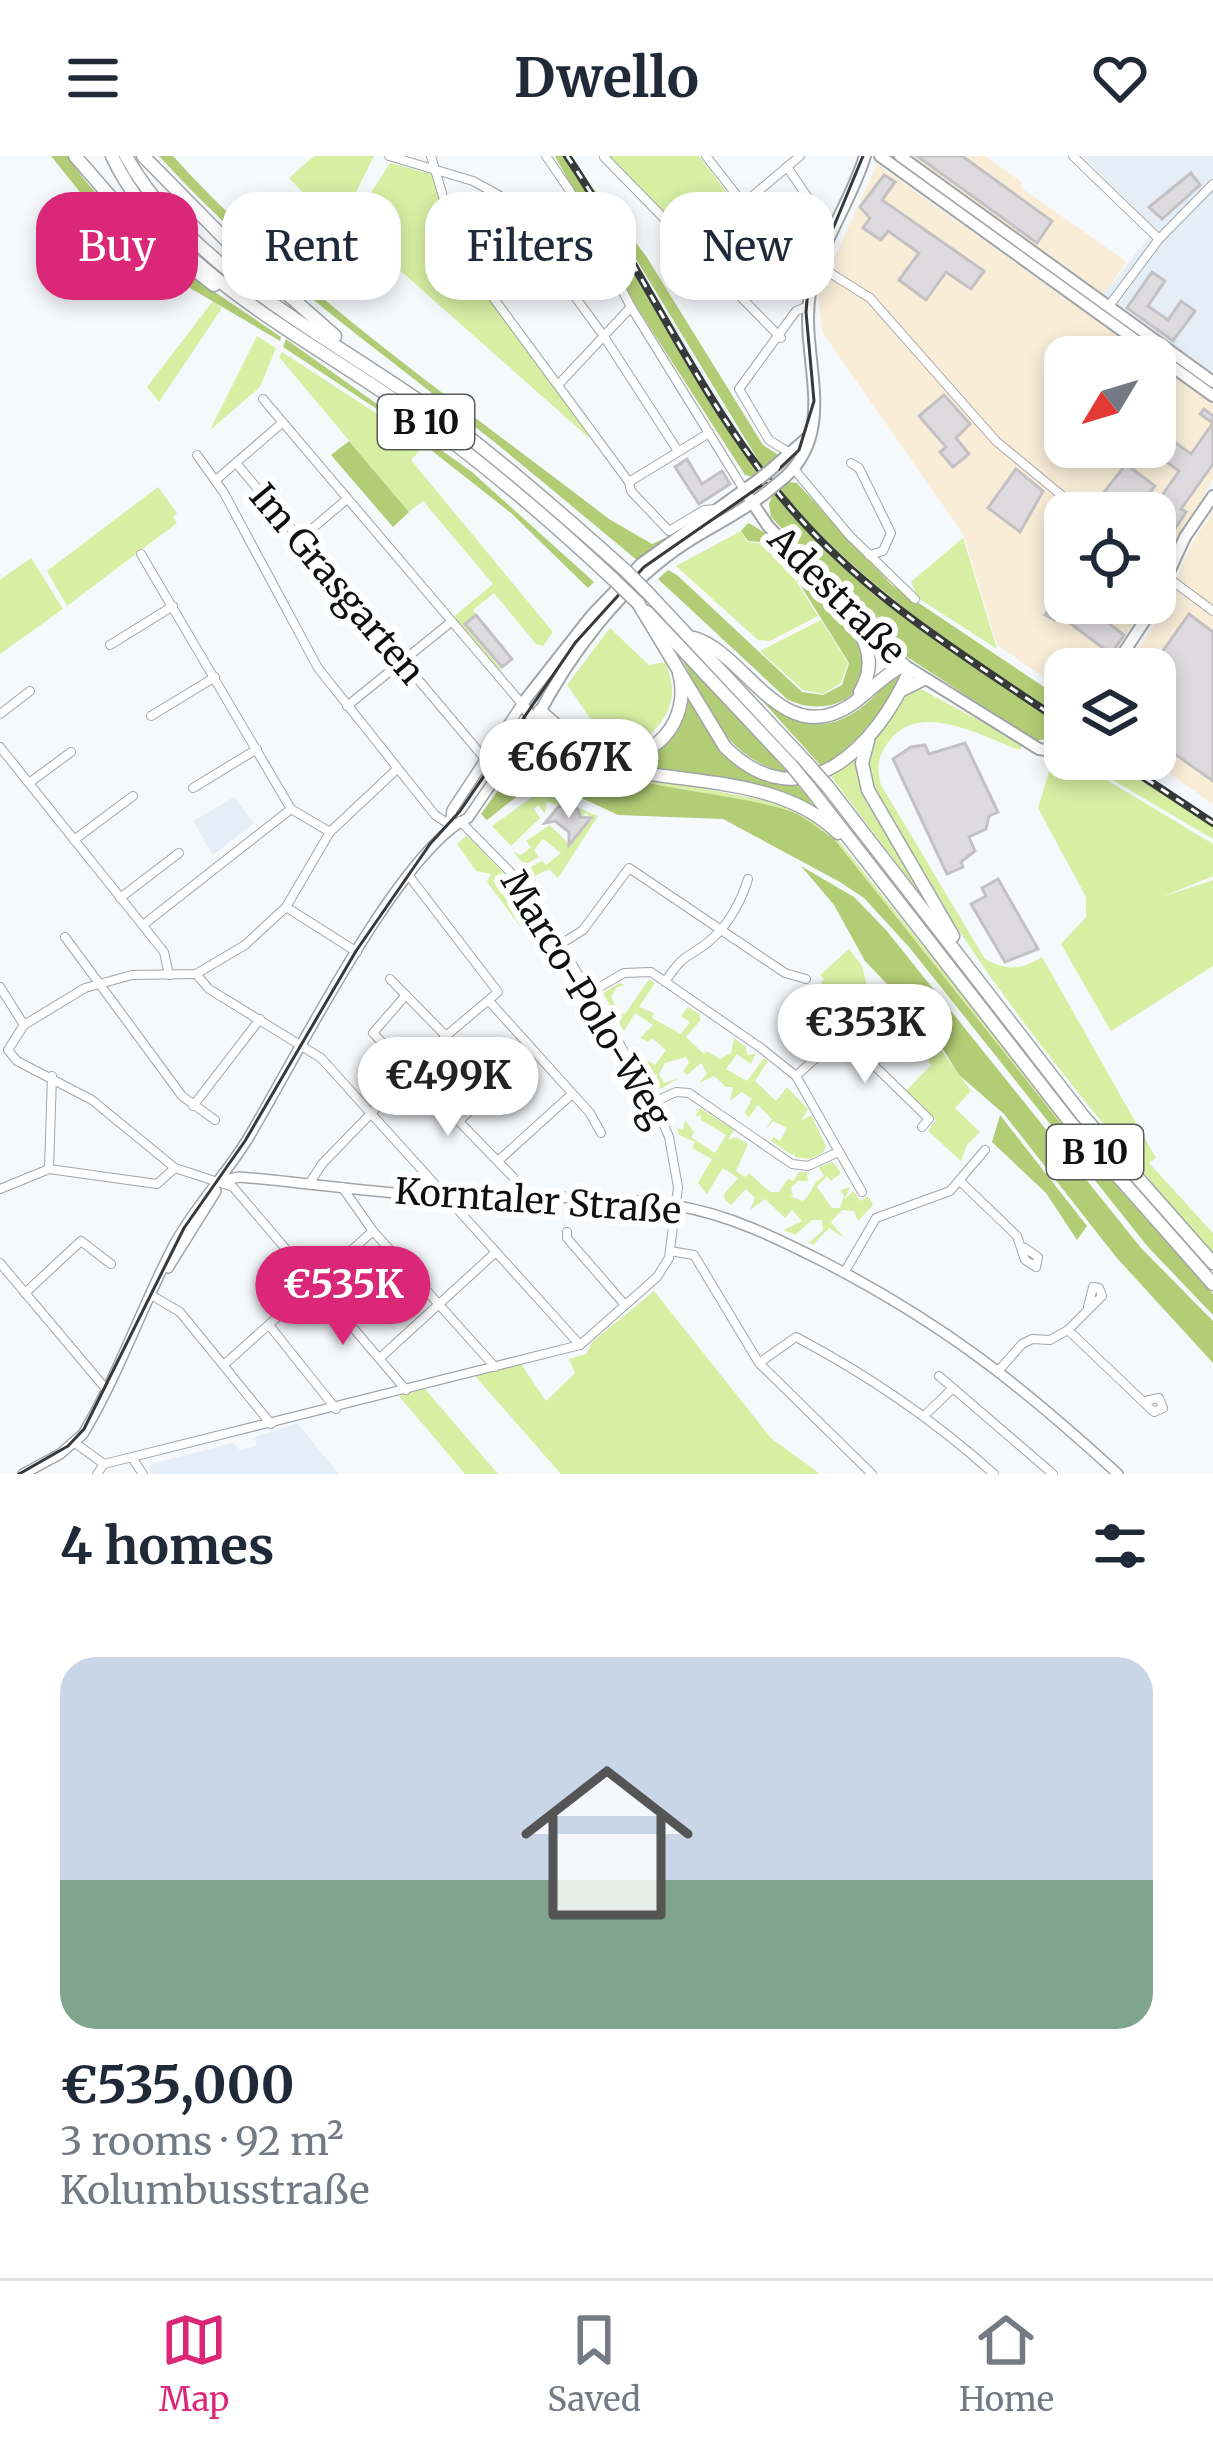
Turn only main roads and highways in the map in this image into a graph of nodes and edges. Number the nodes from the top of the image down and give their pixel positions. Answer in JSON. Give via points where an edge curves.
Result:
{"nodes":[{"id":1,"x":75,"y":156,"type":"edge"},
{"id":2,"x":112,"y":156,"type":"edge"},
{"id":3,"x":125,"y":156,"type":"edge"},
{"id":4,"x":143,"y":156,"type":"edge"},
{"id":5,"x":900,"y":156,"type":"edge"},
{"id":6,"x":870,"y":157,"type":"edge"},
{"id":7,"x":1046,"y":269,"type":"junction"},
{"id":8,"x":253,"y":303,"type":"junction"},
{"id":9,"x":1105,"y":311,"type":"junction"},
{"id":10,"x":352,"y":353,"type":"junction"},
{"id":11,"x":1213,"y":382,"type":"edge"},
{"id":12,"x":1213,"y":396,"type":"edge"},
{"id":13,"x":808,"y":436,"type":"junction"},
{"id":14,"x":744,"y":490,"type":"junction"},
{"id":15,"x":1213,"y":496,"type":"edge"},
{"id":16,"x":751,"y":505,"type":"junction"},
{"id":17,"x":768,"y":526,"type":"junction"},
{"id":18,"x":715,"y":527,"type":"junction"},
{"id":19,"x":619,"y":575,"type":"junction"},
{"id":20,"x":643,"y":598,"type":"junction"},
{"id":21,"x":851,"y":616,"type":"junction"},
{"id":22,"x":694,"y":638,"type":"junction"},
{"id":23,"x":1127,"y":648,"type":"edge"},
{"id":24,"x":676,"y":661,"type":"junction"},
{"id":25,"x":907,"y":668,"type":"junction"},
{"id":26,"x":924,"y":679,"type":"junction"},
{"id":27,"x":901,"y":691,"type":"junction"},
{"id":28,"x":848,"y":706,"type":"junction"},
{"id":29,"x":538,"y":716,"type":"junction"},
{"id":30,"x":870,"y":734,"type":"junction"},
{"id":31,"x":1044,"y":750,"type":"edge"},
{"id":32,"x":867,"y":858,"type":"junction"},
{"id":33,"x":976,"y":979,"type":"junction"},
{"id":34,"x":1213,"y":1263,"type":"edge"},
{"id":35,"x":1213,"y":1284,"type":"edge"}],
"edges":[{"from":1,"to":8,"type":"highway","number":"B 10","via":[[151,238]]},
{"from":2,"to":8,"type":"highway","number":"B 10","via":[[158,226]]},
{"from":3,"to":10,"type":"highway","number":"B 10","via":[[161,210],[207,253]]},
{"from":4,"to":10,"type":"highway"},
{"from":5,"to":7,"type":"main road"},
{"from":6,"to":7,"type":"main road"},
{"from":6,"to":13,"type":"main road","via":[[818,266],[809,306],[816,401]]},
{"from":7,"to":9,"type":"main road"},
{"from":8,"to":19,"type":"highway","number":"B 10","via":[[414,413]]},
{"from":9,"to":11,"type":"main road"},
{"from":9,"to":12,"type":"main road"},
{"from":10,"to":19,"type":"highway","number":"B 10","via":[[482,448]]},
{"from":13,"to":14,"type":"main road","bridge":true},
{"from":13,"to":16,"type":"main road","bridge":true,"via":[[789,474]]},
{"from":14,"to":16,"type":"main road","name":"Adestraße"},
{"from":14,"to":29,"type":"main road","via":[[680,532],[608,597],[522,704]]},
{"from":15,"to":23,"type":"main road"},
{"from":16,"to":17,"type":"main road","name":"Adestraße"},
{"from":16,"to":18,"type":"main road"},
{"from":17,"to":18,"type":"main road","via":[[741,520]]},
{"from":17,"to":21,"type":"main road","name":"Adestraße"},
{"from":18,"to":29,"type":"main road","via":[[659,563],[610,610]]},
{"from":19,"to":20,"type":"highway","number":"B 10","bridge":true},
{"from":20,"to":22,"type":"highway","number":"B 10"},
{"from":20,"to":24,"type":"highway"},
{"from":20,"to":32,"type":"highway","number":"B 10","bridge":true},
{"from":21,"to":25,"type":"main road","name":"Adestraße"},
{"from":21,"to":28,"type":"highway","via":[[871,662]]},
{"from":22,"to":28,"type":"highway","number":"B 10","via":[[712,644],[791,711],[822,717]]},
{"from":22,"to":33,"type":"highway","number":"B 10","bridge":true,"via":[[827,787]]},
{"from":24,"to":29,"type":"highway","via":[[678,718],[640,753],[594,752]]},
{"from":24,"to":30,"type":"highway","via":[[725,747],[773,777],[827,771]]},
{"from":25,"to":26,"type":"main road","name":"Adestraße"},
{"from":25,"to":27,"type":"highway"},
{"from":25,"to":28,"type":"highway"},
{"from":26,"to":27,"type":"highway"},
{"from":26,"to":31,"type":"main road","name":"Adestraße"},
{"from":27,"to":30,"type":"highway"},
{"from":29,"to":32,"type":"highway","number":"B 10","via":[[602,764],[797,806]]},
{"from":30,"to":33,"type":"highway","via":[[862,763],[868,790]]},
{"from":32,"to":35,"type":"highway","number":"B 10","via":[[1070,1122]]},
{"from":33,"to":34,"type":"highway","number":"B 10","via":[[1094,1130]]}]}
